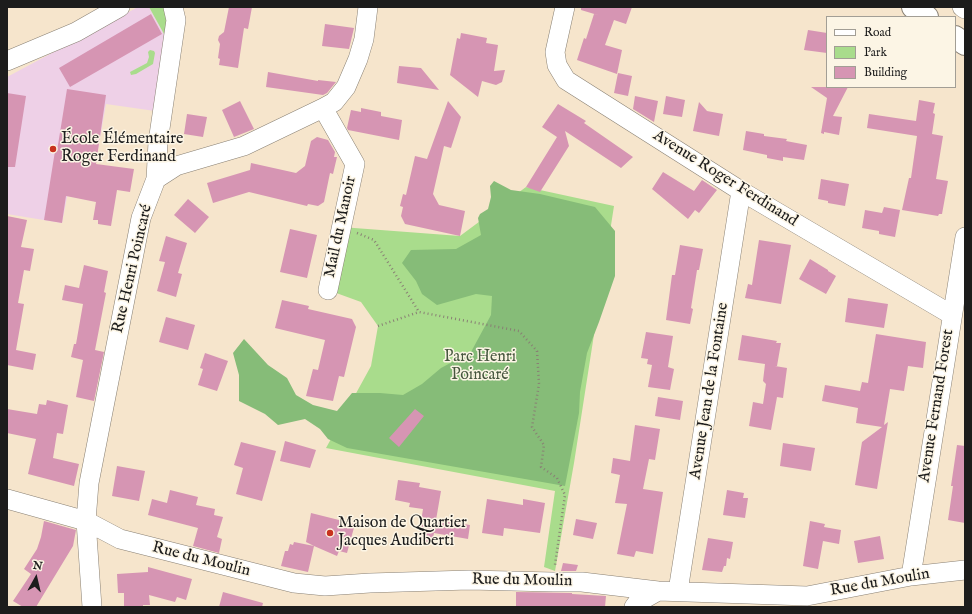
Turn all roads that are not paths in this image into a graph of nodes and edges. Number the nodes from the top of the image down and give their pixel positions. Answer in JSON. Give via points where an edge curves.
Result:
{"nodes":[{"id":1,"x":120,"y":7,"type":"edge"},
{"id":2,"x":173,"y":7,"type":"edge"},
{"id":3,"x":368,"y":7,"type":"edge"},
{"id":4,"x":565,"y":7,"type":"edge"},
{"id":5,"x":913,"y":7,"type":"edge"},
{"id":6,"x":962,"y":7,"type":"edge"},
{"id":7,"x":965,"y":9,"type":"edge"},
{"id":8,"x":926,"y":16,"type":"edge"},
{"id":9,"x":956,"y":38,"type":"edge"},
{"id":10,"x":965,"y":44,"type":"edge"},
{"id":11,"x":7,"y":61,"type":"edge"},
{"id":12,"x":323,"y":108,"type":"junction"},
{"id":13,"x":156,"y":179,"type":"junction"},
{"id":14,"x":742,"y":191,"type":"junction"},
{"id":15,"x":965,"y":237,"type":"edge"},
{"id":16,"x":328,"y":290,"type":"dead end"},
{"id":17,"x":952,"y":315,"type":"junction"},
{"id":18,"x":7,"y":499,"type":"edge"},
{"id":19,"x":86,"y":521,"type":"junction"},
{"id":20,"x":965,"y":570,"type":"edge"},
{"id":21,"x":911,"y":576,"type":"junction"},
{"id":22,"x":658,"y":591,"type":"junction"},
{"id":23,"x":678,"y":591,"type":"junction"},
{"id":24,"x":92,"y":607,"type":"edge"},
{"id":25,"x":634,"y":607,"type":"edge"}],
"edges":[{"from":1,"to":11,"type":"street","via":[[76,32]]},
{"from":2,"to":13,"type":"street","name":"Rue Henri Poincaré","via":[[176,20],[158,142]]},
{"from":3,"to":12,"type":"street","via":[[364,40],[346,88],[334,102]]},
{"from":4,"to":14,"type":"street","name":"Avenue Roger Ferdinand","via":[[554,52],[557,66],[566,80]]},
{"from":5,"to":8,"type":"street"},
{"from":6,"to":7,"type":"street"},
{"from":9,"to":10,"type":"street"},
{"from":12,"to":13,"type":"street","via":[[244,146],[176,166]]},
{"from":12,"to":16,"type":"street","name":"Mail du Manoir","via":[[355,164]]},
{"from":13,"to":19,"type":"street","name":"Rue Henri Poincaré","via":[[141,218],[89,483]]},
{"from":14,"to":17,"type":"street","name":"Avenue Roger Ferdinand"},
{"from":14,"to":23,"type":"street","name":"Avenue Jean de la Fontaine"},
{"from":15,"to":17,"type":"street","name":"Avenue Fernand Forest"},
{"from":17,"to":21,"type":"street","name":"Avenue Fernand Forest"},
{"from":18,"to":19,"type":"street","name":"Rue du Moulin"},
{"from":19,"to":22,"type":"street","name":"Rue du Moulin","via":[[120,539],[294,583],[325,586],[469,580],[582,582]]},
{"from":19,"to":24,"type":"street","name":"Rue Henri Poincaré"},
{"from":20,"to":21,"type":"street","name":"Rue du Moulin"},
{"from":21,"to":23,"type":"street","name":"Rue du Moulin","via":[[807,596]]},
{"from":22,"to":23,"type":"street","name":"Rue du Moulin"},
{"from":22,"to":25,"type":"street"}]}
